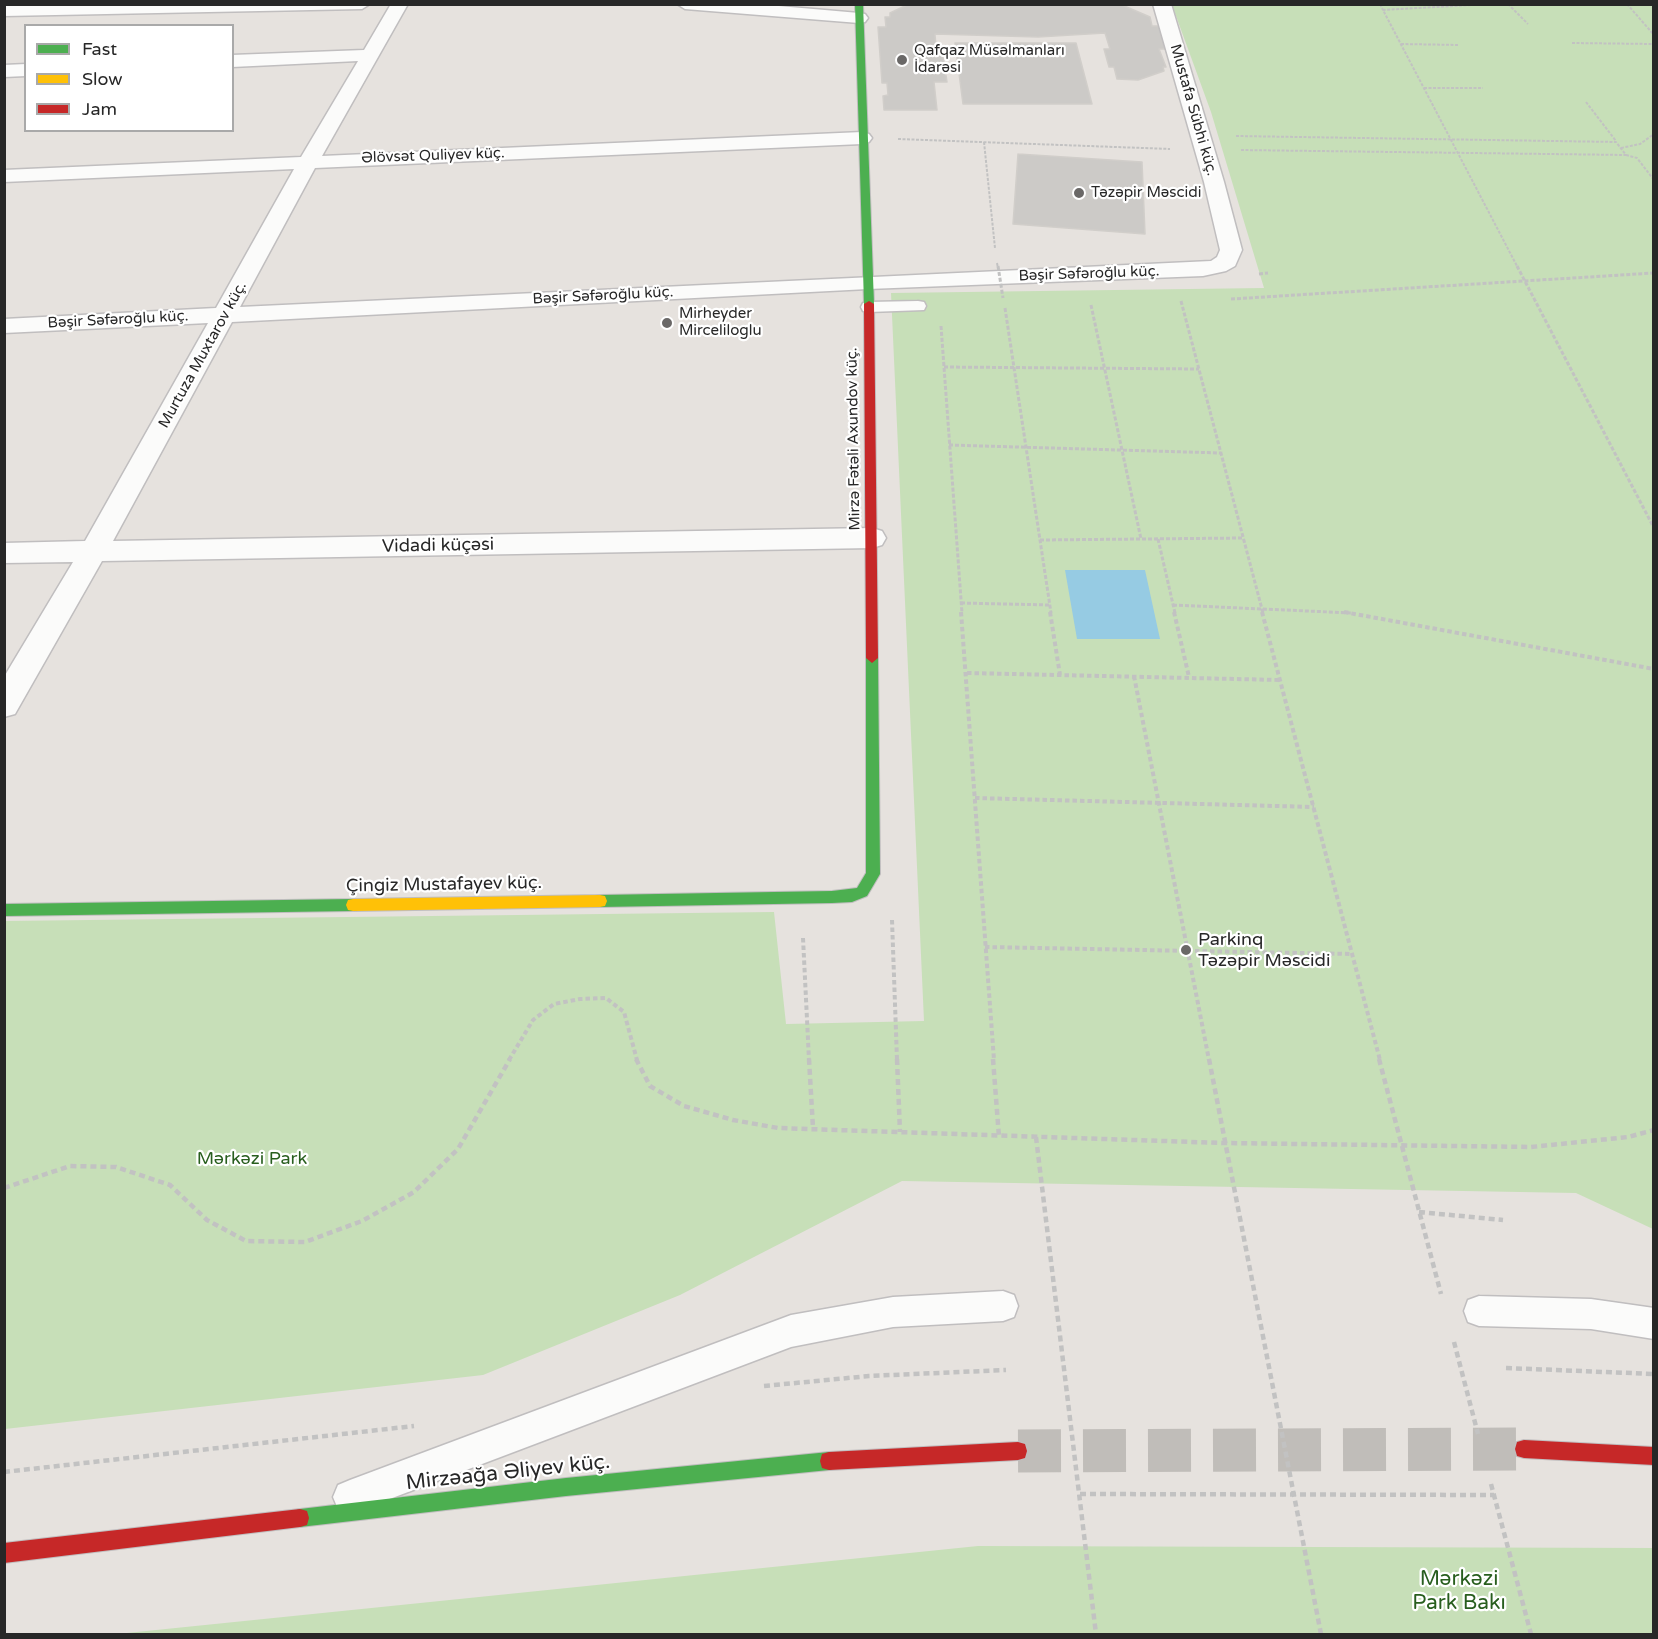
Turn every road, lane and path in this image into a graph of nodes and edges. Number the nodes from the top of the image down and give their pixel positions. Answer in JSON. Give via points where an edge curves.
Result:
{"nodes":[{"id":1,"x":362,"y":4,"type":"edge"},
{"id":2,"x":400,"y":4,"type":"edge"},
{"id":3,"x":685,"y":4,"type":"edge"},
{"id":4,"x":1162,"y":4,"type":"edge"},
{"id":5,"x":1380,"y":4,"type":"edge"},
{"id":6,"x":1489,"y":4,"type":"edge"},
{"id":7,"x":1508,"y":4,"type":"edge"},
{"id":8,"x":1627,"y":4,"type":"edge"},
{"id":9,"x":4,"y":10,"type":"edge"},
{"id":10,"x":1383,"y":10,"type":"junction"},
{"id":11,"x":859,"y":11,"type":"edge"},
{"id":12,"x":1528,"y":24,"type":"dead end"},
{"id":13,"x":1653,"y":35,"type":"edge"},
{"id":14,"x":1572,"y":43,"type":"dead end"},
{"id":15,"x":1401,"y":44,"type":"junction"},
{"id":16,"x":1653,"y":44,"type":"edge"},
{"id":17,"x":1459,"y":45,"type":"dead end"},
{"id":18,"x":369,"y":55,"type":"junction"},
{"id":19,"x":234,"y":61,"type":"edge"},
{"id":20,"x":24,"y":70,"type":"edge"},
{"id":21,"x":4,"y":71,"type":"edge"},
{"id":22,"x":1424,"y":88,"type":"junction"},
{"id":23,"x":1483,"y":88,"type":"dead end"},
{"id":24,"x":1586,"y":102,"type":"dead end"},
{"id":25,"x":1653,"y":134,"type":"edge"},
{"id":26,"x":861,"y":138,"type":"junction"},
{"id":27,"x":1451,"y":139,"type":"junction"},
{"id":28,"x":984,"y":142,"type":"junction"},
{"id":29,"x":1201,"y":142,"type":"junction"},
{"id":30,"x":1616,"y":142,"type":"junction"},
{"id":31,"x":1621,"y":148,"type":"junction"},
{"id":32,"x":1458,"y":153,"type":"junction"},
{"id":33,"x":1626,"y":154,"type":"junction"},
{"id":34,"x":309,"y":161,"type":"junction"},
{"id":35,"x":4,"y":176,"type":"edge"},
{"id":36,"x":1653,"y":180,"type":"edge"},
{"id":37,"x":996,"y":252,"type":"dead end"},
{"id":38,"x":997,"y":263,"type":"dead end"},
{"id":39,"x":1203,"y":269,"type":"joint"},
{"id":40,"x":1653,"y":273,"type":"edge"},
{"id":41,"x":1524,"y":281,"type":"junction"},
{"id":42,"x":868,"y":282,"type":"junction"},
{"id":43,"x":1090,"y":299,"type":"dead end"},
{"id":44,"x":1222,"y":299,"type":"dead end"},
{"id":45,"x":1191,"y":300,"type":"dead end"},
{"id":46,"x":918,"y":306,"type":"dead end"},
{"id":47,"x":869,"y":307,"type":"junction"},
{"id":48,"x":225,"y":315,"type":"junction"},
{"id":49,"x":941,"y":324,"type":"dead end"},
{"id":50,"x":4,"y":326,"type":"edge"},
{"id":51,"x":944,"y":367,"type":"junction"},
{"id":52,"x":1014,"y":368,"type":"junction"},
{"id":53,"x":1105,"y":369,"type":"junction"},
{"id":54,"x":1199,"y":369,"type":"junction"},
{"id":55,"x":949,"y":445,"type":"junction"},
{"id":56,"x":1025,"y":447,"type":"junction"},
{"id":57,"x":1122,"y":450,"type":"junction"},
{"id":58,"x":1221,"y":453,"type":"junction"},
{"id":59,"x":1653,"y":528,"type":"edge"},
{"id":60,"x":872,"y":538,"type":"junction"},
{"id":61,"x":1243,"y":538,"type":"junction"},
{"id":62,"x":1141,"y":539,"type":"junction"},
{"id":63,"x":1158,"y":539,"type":"junction"},
{"id":64,"x":1040,"y":540,"type":"junction"},
{"id":65,"x":94,"y":552,"type":"junction"},
{"id":66,"x":4,"y":553,"type":"edge"},
{"id":67,"x":961,"y":603,"type":"junction"},
{"id":68,"x":1173,"y":604,"type":"junction"},
{"id":69,"x":1050,"y":605,"type":"junction"},
{"id":70,"x":1261,"y":608,"type":"junction"},
{"id":71,"x":1653,"y":669,"type":"edge"},
{"id":72,"x":967,"y":673,"type":"junction"},
{"id":73,"x":1060,"y":675,"type":"junction"},
{"id":74,"x":1134,"y":676,"type":"junction"},
{"id":75,"x":1189,"y":677,"type":"junction"},
{"id":76,"x":1280,"y":680,"type":"junction"},
{"id":77,"x":4,"y":705,"type":"edge"},
{"id":78,"x":975,"y":798,"type":"junction"},
{"id":79,"x":1158,"y":803,"type":"junction"},
{"id":80,"x":1314,"y":807,"type":"junction"},
{"id":81,"x":873,"y":874,"type":"joint"},
{"id":82,"x":4,"y":910,"type":"edge"},
{"id":83,"x":892,"y":916,"type":"dead end"},
{"id":84,"x":803,"y":931,"type":"dead end"},
{"id":85,"x":985,"y":947,"type":"junction"},
{"id":86,"x":1186,"y":950,"type":"junction"},
{"id":87,"x":1352,"y":954,"type":"junction"},
{"id":88,"x":813,"y":1128,"type":"junction"},
{"id":89,"x":1653,"y":1130,"type":"edge"},
{"id":90,"x":900,"y":1132,"type":"junction"},
{"id":91,"x":999,"y":1137,"type":"junction"},
{"id":92,"x":1036,"y":1137,"type":"junction"},
{"id":93,"x":1223,"y":1143,"type":"junction"},
{"id":94,"x":1403,"y":1147,"type":"junction"},
{"id":95,"x":4,"y":1188,"type":"edge"},
{"id":96,"x":1419,"y":1212,"type":"dead end"},
{"id":97,"x":1503,"y":1220,"type":"dead end"},
{"id":98,"x":1003,"y":1306,"type":"dead end"},
{"id":99,"x":1479,"y":1311,"type":"dead end"},
{"id":100,"x":1653,"y":1324,"type":"edge"},
{"id":101,"x":1506,"y":1368,"type":"dead end"},
{"id":102,"x":1653,"y":1374,"type":"edge"},
{"id":103,"x":1524,"y":1449,"type":"tunnel mouth"},
{"id":104,"x":1018,"y":1451,"type":"tunnel mouth"},
{"id":105,"x":1653,"y":1456,"type":"edge"},
{"id":106,"x":1080,"y":1494,"type":"junction"},
{"id":107,"x":1295,"y":1495,"type":"junction"},
{"id":108,"x":292,"y":1518,"type":"junction"},
{"id":109,"x":4,"y":1553,"type":"edge"},
{"id":110,"x":1096,"y":1635,"type":"edge"},
{"id":111,"x":1321,"y":1635,"type":"edge"},
{"id":112,"x":1531,"y":1635,"type":"edge"}],
"edges":[{"from":1,"to":9,"type":"street"},
{"from":2,"to":18,"type":"street","name":"Murtuza Muxtarov küç."},
{"from":3,"to":11,"type":"street"},
{"from":4,"to":29,"type":"street","name":"Mustafa Sübhi küç."},
{"from":5,"to":10,"type":"path"},
{"from":6,"to":10,"type":"path"},
{"from":7,"to":12,"type":"path"},
{"from":8,"to":13,"type":"path"},
{"from":10,"to":15,"type":"path"},
{"from":11,"to":26,"type":"street","name":"Mirzə Fətəli Axundov küç."},
{"from":14,"to":16,"type":"path"},
{"from":15,"to":17,"type":"path"},
{"from":15,"to":22,"type":"path"},
{"from":18,"to":19,"type":"street"},
{"from":18,"to":34,"type":"street","name":"Murtuza Muxtarov küç."},
{"from":20,"to":21,"type":"street"},
{"from":22,"to":23,"type":"path"},
{"from":22,"to":27,"type":"path"},
{"from":24,"to":30,"type":"path"},
{"from":25,"to":31,"type":"path","via":[[1640,144]]},
{"from":26,"to":28,"type":"path"},
{"from":26,"to":34,"type":"street","name":"Əlövsət Quliyev küç."},
{"from":26,"to":42,"type":"street","name":"Mirzə Fətəli Axundov küç."},
{"from":27,"to":29,"type":"path"},
{"from":27,"to":30,"type":"path"},
{"from":27,"to":32,"type":"path"},
{"from":28,"to":29,"type":"path"},
{"from":28,"to":37,"type":"path"},
{"from":29,"to":32,"type":"path"},
{"from":29,"to":39,"type":"street","name":"Mustafa Sübhi küç.","via":[[1231,250],[1227,261]]},
{"from":30,"to":31,"type":"path"},
{"from":31,"to":33,"type":"path"},
{"from":32,"to":33,"type":"path"},
{"from":32,"to":41,"type":"path"},
{"from":33,"to":36,"type":"path","via":[[1637,158]]},
{"from":34,"to":35,"type":"street","name":"Əlövsət Quliyev küç."},
{"from":34,"to":48,"type":"street","name":"Murtuza Muxtarov küç."},
{"from":38,"to":52,"type":"path","bridge":true},
{"from":39,"to":42,"type":"street","name":"Bəşir Səfəroğlu küç."},
{"from":40,"to":41,"type":"path"},
{"from":41,"to":44,"type":"path"},
{"from":41,"to":59,"type":"path"},
{"from":42,"to":47,"type":"street","name":"Mirzə Fətəli Axundov küç."},
{"from":42,"to":48,"type":"street","name":"Bəşir Səfəroğlu küç."},
{"from":43,"to":53,"type":"path"},
{"from":45,"to":54,"type":"path","via":[[1181,300]]},
{"from":46,"to":47,"type":"lane"},
{"from":47,"to":60,"type":"street","name":"Mirzə Fətəli Axundov küç."},
{"from":48,"to":50,"type":"street","name":"Bəşir Səfəroğlu küç."},
{"from":48,"to":65,"type":"street","name":"Murtuza Muxtarov küç."},
{"from":49,"to":51,"type":"path"},
{"from":51,"to":52,"type":"path"},
{"from":51,"to":55,"type":"path"},
{"from":52,"to":53,"type":"path"},
{"from":52,"to":56,"type":"path"},
{"from":53,"to":54,"type":"path"},
{"from":53,"to":57,"type":"path"},
{"from":54,"to":58,"type":"path"},
{"from":55,"to":56,"type":"path"},
{"from":55,"to":67,"type":"path"},
{"from":56,"to":57,"type":"path"},
{"from":56,"to":64,"type":"path"},
{"from":57,"to":58,"type":"path"},
{"from":57,"to":62,"type":"path"},
{"from":58,"to":61,"type":"path"},
{"from":60,"to":65,"type":"street","name":"Vidadi küçəsi"},
{"from":60,"to":81,"type":"street","name":"Mirzə Fətəli Axundov küç."},
{"from":61,"to":63,"type":"path"},
{"from":61,"to":70,"type":"path"},
{"from":62,"to":63,"type":"path"},
{"from":62,"to":64,"type":"path"},
{"from":63,"to":68,"type":"path"},
{"from":64,"to":69,"type":"path"},
{"from":65,"to":66,"type":"street","name":"Vidadi küçəsi"},
{"from":65,"to":77,"type":"street","name":"Murtuza Muxtarov küç."},
{"from":67,"to":69,"type":"path"},
{"from":67,"to":72,"type":"path"},
{"from":68,"to":70,"type":"path"},
{"from":68,"to":75,"type":"path"},
{"from":69,"to":73,"type":"path"},
{"from":70,"to":71,"type":"path","via":[[1341,611]]},
{"from":70,"to":76,"type":"path"},
{"from":72,"to":73,"type":"path"},
{"from":72,"to":78,"type":"path"},
{"from":73,"to":74,"type":"path"},
{"from":74,"to":75,"type":"path"},
{"from":74,"to":79,"type":"path"},
{"from":75,"to":76,"type":"path"},
{"from":76,"to":80,"type":"path"},
{"from":78,"to":79,"type":"path"},
{"from":78,"to":85,"type":"path"},
{"from":79,"to":80,"type":"path"},
{"from":79,"to":86,"type":"path"},
{"from":80,"to":87,"type":"path"},
{"from":81,"to":82,"type":"street","name":"Çingiz Mustafayev küç.","via":[[862,892],[832,897]]},
{"from":83,"to":90,"type":"path"},
{"from":84,"to":88,"type":"path"},
{"from":85,"to":86,"type":"path"},
{"from":85,"to":91,"type":"path"},
{"from":86,"to":87,"type":"path"},
{"from":86,"to":93,"type":"path"},
{"from":87,"to":94,"type":"path"},
{"from":88,"to":90,"type":"path"},
{"from":88,"to":95,"type":"path","via":[[778,1128],[684,1106],[650,1086],[634,1055],[624,1012],[606,998],[580,999],[554,1004],[533,1020],[458,1149],[414,1192],[362,1221],[305,1242],[246,1241],[207,1220],[170,1185],[116,1167],[70,1166]]},
{"from":89,"to":94,"type":"path","via":[[1628,1137],[1531,1147]]},
{"from":90,"to":91,"type":"path"},
{"from":91,"to":92,"type":"path"},
{"from":92,"to":93,"type":"path"},
{"from":92,"to":106,"type":"path"},
{"from":93,"to":94,"type":"path"},
{"from":93,"to":107,"type":"path"},
{"from":96,"to":97,"type":"path"},
{"from":98,"to":108,"type":"lane","via":[[892,1312],[791,1331]]},
{"from":99,"to":100,"type":"lane","via":[[1591,1314]]},
{"from":101,"to":102,"type":"path"},
{"from":103,"to":105,"type":"street"},
{"from":104,"to":108,"type":"street","name":"Mirzəağa Əliyev küç.","via":[[811,1462]]},
{"from":106,"to":107,"type":"path"},
{"from":106,"to":110,"type":"path"},
{"from":107,"to":111,"type":"path"},
{"from":107,"to":112,"type":"path","via":[[1494,1496]]},
{"from":108,"to":109,"type":"street","name":"Mirzəağa Əliyev küç."}]}
